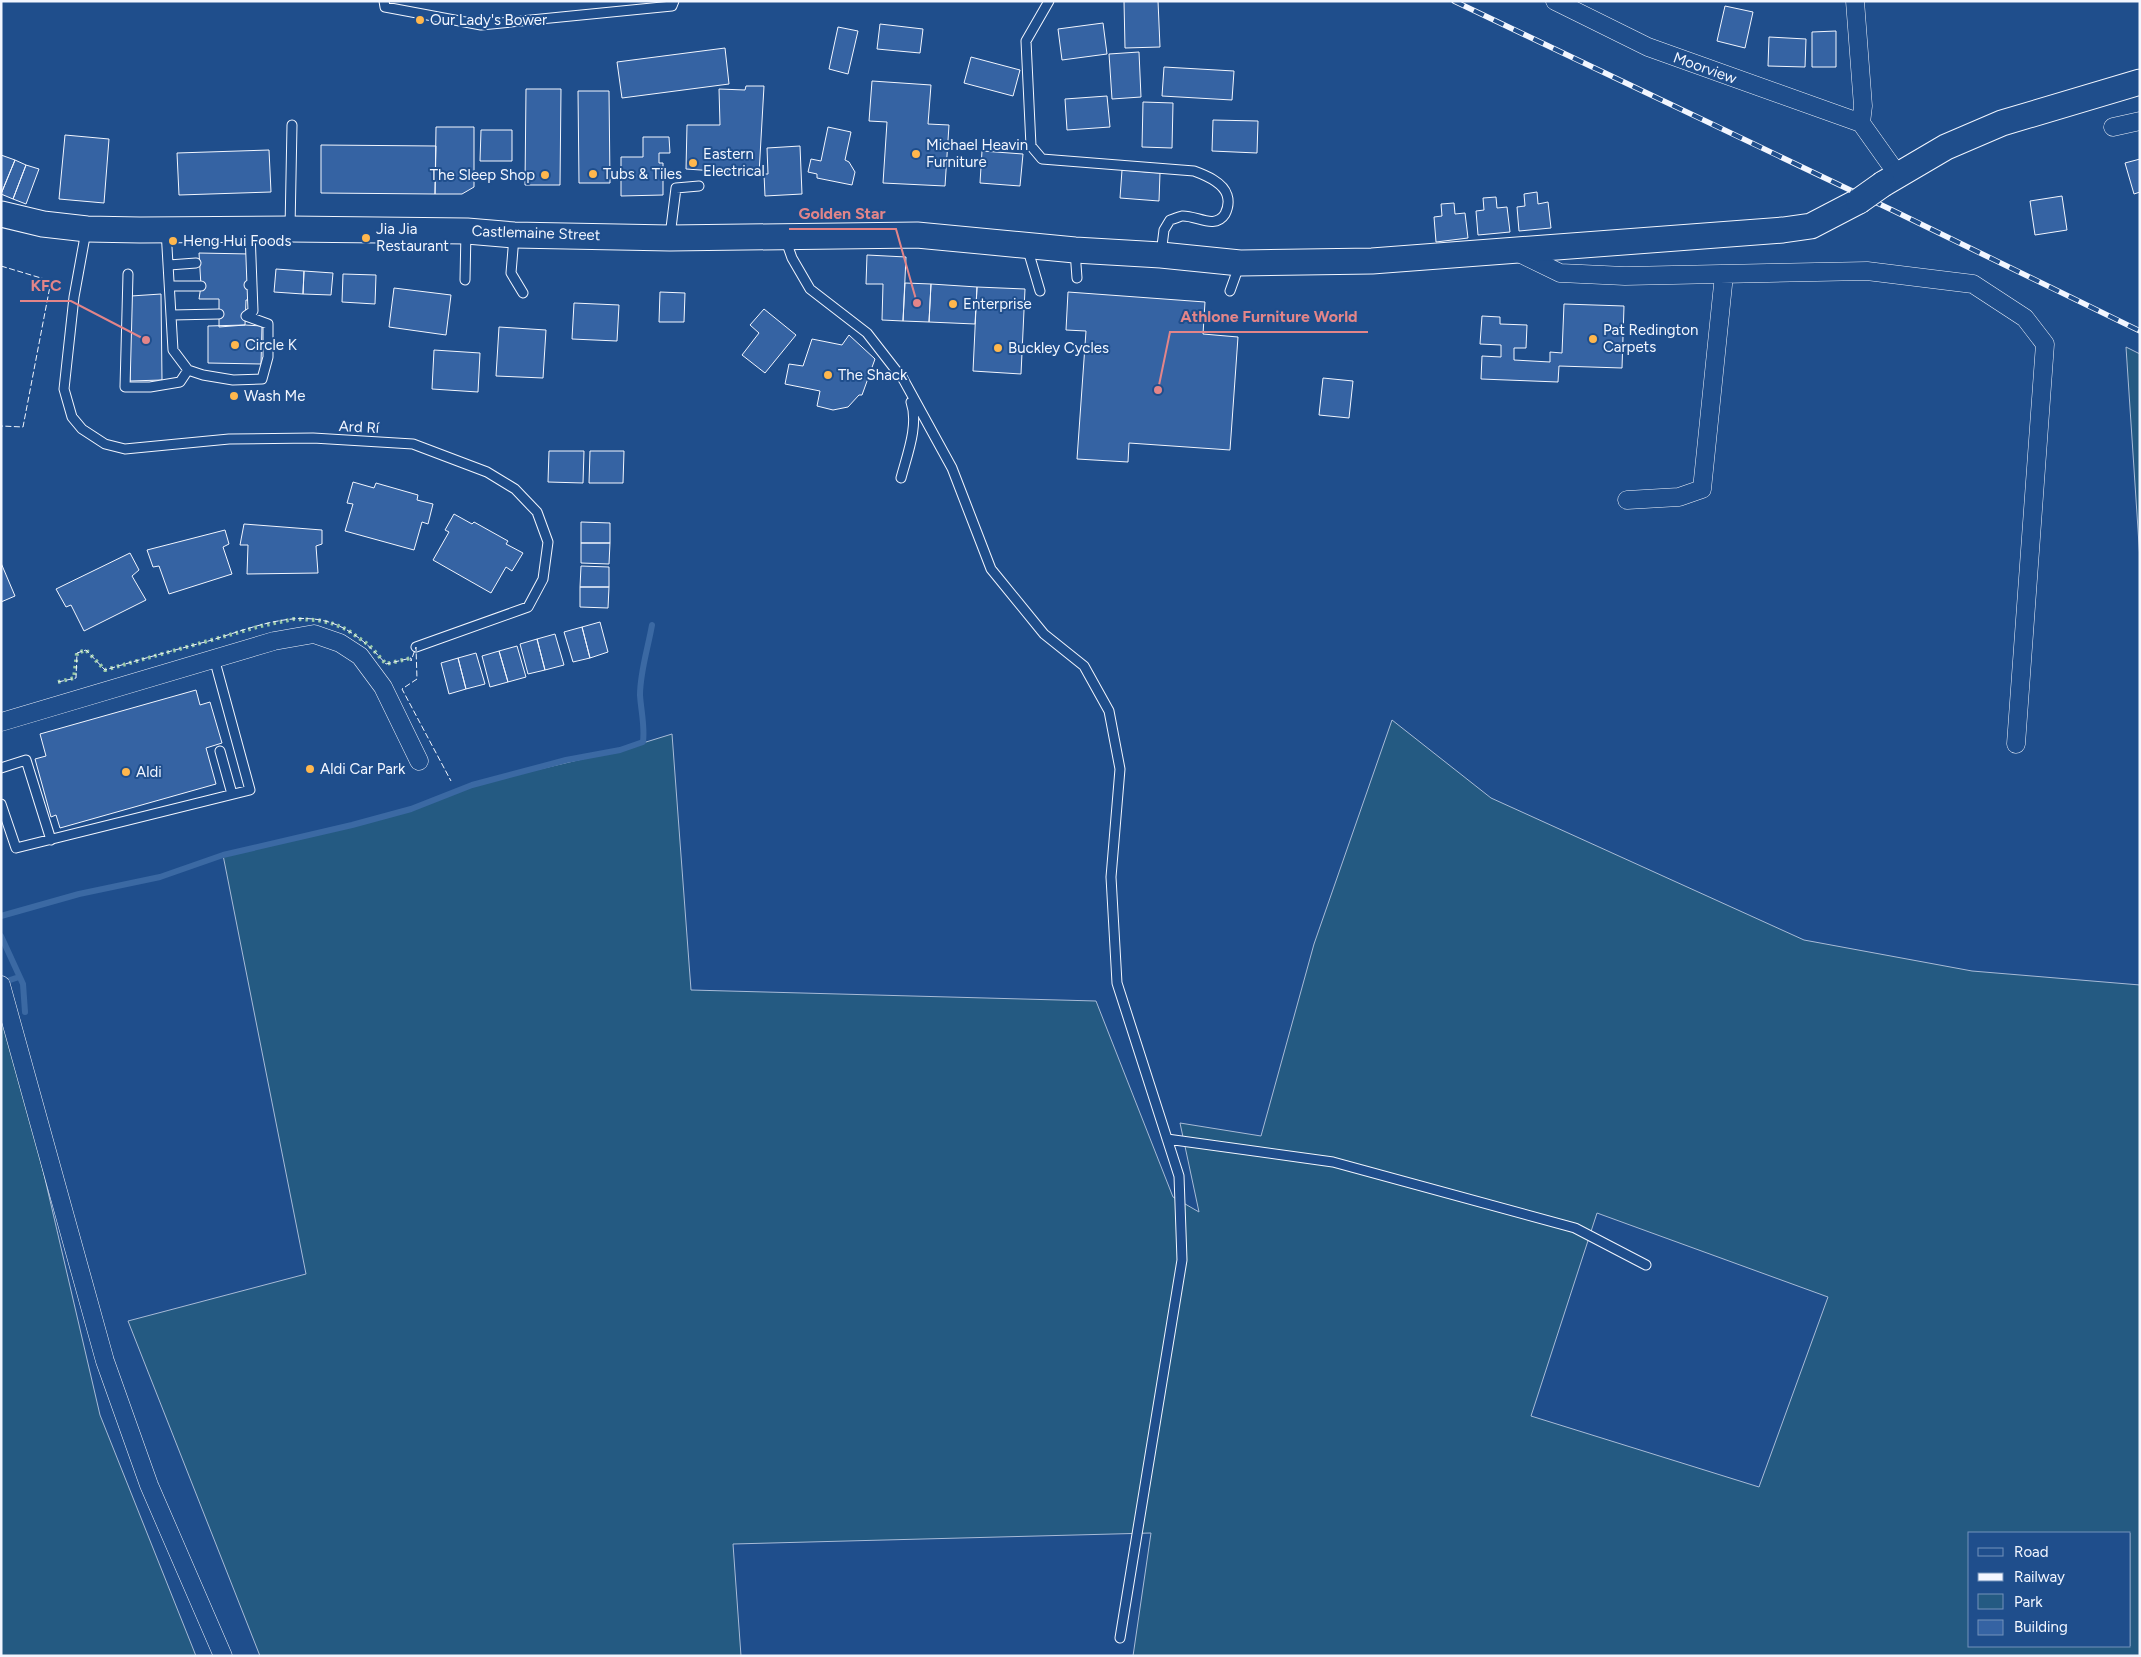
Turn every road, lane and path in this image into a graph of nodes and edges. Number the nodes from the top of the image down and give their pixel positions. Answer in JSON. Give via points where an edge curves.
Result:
{"nodes":[{"id":1,"x":384,"y":1,"type":"edge"},
{"id":2,"x":674,"y":1,"type":"edge"},
{"id":3,"x":1049,"y":1,"type":"edge"},
{"id":4,"x":1555,"y":1,"type":"edge"},
{"id":5,"x":1855,"y":1,"type":"edge"},
{"id":6,"x":2140,"y":82,"type":"edge"},
{"id":7,"x":2140,"y":121,"type":"edge"},
{"id":8,"x":1861,"y":123,"type":"junction"},
{"id":9,"x":292,"y":125,"type":"dead end"},
{"id":10,"x":2113,"y":127,"type":"dead end"},
{"id":11,"x":1890,"y":180,"type":"junction"},
{"id":12,"x":699,"y":186,"type":"dead end"},
{"id":13,"x":1,"y":214,"type":"edge"},
{"id":14,"x":87,"y":229,"type":"junction"},
{"id":15,"x":250,"y":229,"type":"junction"},
{"id":16,"x":290,"y":229,"type":"junction"},
{"id":17,"x":166,"y":230,"type":"junction"},
{"id":18,"x":466,"y":231,"type":"junction"},
{"id":19,"x":514,"y":235,"type":"junction"},
{"id":20,"x":778,"y":236,"type":"junction"},
{"id":21,"x":670,"y":238,"type":"junction"},
{"id":22,"x":1026,"y":245,"type":"junction"},
{"id":23,"x":1075,"y":250,"type":"junction"},
{"id":24,"x":1518,"y":252,"type":"junction"},
{"id":25,"x":1161,"y":255,"type":"junction"},
{"id":26,"x":196,"y":263,"type":"dead end"},
{"id":27,"x":1240,"y":263,"type":"junction"},
{"id":28,"x":168,"y":265,"type":"junction"},
{"id":29,"x":128,"y":274,"type":"dead end"},
{"id":30,"x":1724,"y":275,"type":"junction"},
{"id":31,"x":1077,"y":278,"type":"dead end"},
{"id":32,"x":465,"y":280,"type":"dead end"},
{"id":33,"x":170,"y":286,"type":"junction"},
{"id":34,"x":201,"y":286,"type":"dead end"},
{"id":35,"x":1040,"y":291,"type":"dead end"},
{"id":36,"x":1230,"y":291,"type":"dead end"},
{"id":37,"x":523,"y":293,"type":"dead end"},
{"id":38,"x":219,"y":314,"type":"dead end"},
{"id":39,"x":172,"y":315,"type":"junction"},
{"id":40,"x":188,"y":370,"type":"junction"},
{"id":41,"x":901,"y":375,"type":"junction"},
{"id":42,"x":902,"y":478,"type":"dead end"},
{"id":43,"x":1627,"y":500,"type":"dead end"},
{"id":44,"x":416,"y":647,"type":"dead end"},
{"id":45,"x":214,"y":658,"type":"junction"},
{"id":46,"x":1,"y":722,"type":"edge"},
{"id":47,"x":2016,"y":744,"type":"dead end"},
{"id":48,"x":220,"y":751,"type":"dead end"},
{"id":49,"x":419,"y":761,"type":"dead end"},
{"id":50,"x":1,"y":768,"type":"edge"},
{"id":51,"x":232,"y":794,"type":"junction"},
{"id":52,"x":1,"y":804,"type":"edge"},
{"id":53,"x":51,"y":840,"type":"junction"},
{"id":54,"x":3,"y":991,"type":"edge"},
{"id":55,"x":1167,"y":1139,"type":"junction"},
{"id":56,"x":1646,"y":1265,"type":"dead end"},
{"id":57,"x":1120,"y":1638,"type":"dead end"},
{"id":58,"x":223,"y":1656,"type":"edge"}],
"edges":[{"from":1,"to":2,"type":"lane","via":[[385,7],[481,26],[672,6]]},
{"from":3,"to":25,"type":"lane","via":[[1026,41],[1031,146],[1042,159],[1194,170],[1225,189],[1228,199],[1223,217],[1213,222],[1182,216],[1170,220],[1164,230]]},
{"from":4,"to":8,"type":"street","name":"Moorview","via":[[1648,47]]},
{"from":5,"to":8,"type":"street"},
{"from":6,"to":11,"type":"main road","name":"Castlemaine Street","via":[[2002,123],[1946,147]]},
{"from":7,"to":10,"type":"street"},
{"from":8,"to":11,"type":"street"},
{"from":9,"to":16,"type":"lane"},
{"from":11,"to":24,"type":"main road","name":"Castlemaine Street","bridge":true,"via":[[1859,201],[1811,226]]},
{"from":12,"to":21,"type":"lane","via":[[676,188]]},
{"from":13,"to":14,"type":"main road","name":"Castlemaine Street","via":[[43,224]]},
{"from":14,"to":17,"type":"main road","name":"Castlemaine Street"},
{"from":14,"to":44,"type":"lane","name":"Ard Rí","via":[[74,297],[64,389],[72,417],[105,444],[125,448],[229,439],[313,438],[413,444],[487,472],[515,489],[537,512],[548,542],[543,579],[528,607]]},
{"from":15,"to":16,"type":"main road","name":"Castlemaine Street"},
{"from":15,"to":17,"type":"main road","name":"Castlemaine Street"},
{"from":15,"to":40,"type":"lane","via":[[253,311],[246,316],[268,324],[268,357],[262,379],[233,380]]},
{"from":16,"to":18,"type":"main road","name":"Castlemaine Street"},
{"from":17,"to":28,"type":"lane"},
{"from":18,"to":19,"type":"main road","name":"Castlemaine Street"},
{"from":18,"to":32,"type":"lane"},
{"from":19,"to":21,"type":"main road","name":"Castlemaine Street"},
{"from":19,"to":37,"type":"lane","via":[[511,273]]},
{"from":20,"to":21,"type":"main road","name":"Castlemaine Street"},
{"from":20,"to":22,"type":"main road","name":"Castlemaine Street","via":[[871,231]]},
{"from":20,"to":41,"type":"lane","via":[[810,290],[867,333]]},
{"from":22,"to":23,"type":"main road","name":"Castlemaine Street"},
{"from":22,"to":35,"type":"lane"},
{"from":23,"to":25,"type":"main road","name":"Castlemaine Street"},
{"from":23,"to":31,"type":"lane"},
{"from":24,"to":27,"type":"main road","name":"Castlemaine Street","via":[[1372,262]]},
{"from":24,"to":30,"type":"street","via":[[1560,272],[1625,276]]},
{"from":25,"to":27,"type":"main road","name":"Castlemaine Street"},
{"from":26,"to":28,"type":"lane"},
{"from":27,"to":36,"type":"lane"},
{"from":28,"to":33,"type":"lane"},
{"from":29,"to":40,"type":"lane","via":[[124,387],[180,382]]},
{"from":30,"to":43,"type":"street","via":[[1702,489],[1679,497]]},
{"from":30,"to":47,"type":"street","via":[[1867,271],[1973,284],[2025,318],[2045,344]]},
{"from":33,"to":34,"type":"lane"},
{"from":33,"to":39,"type":"lane"},
{"from":38,"to":39,"type":"lane"},
{"from":39,"to":40,"type":"lane","via":[[173,350]]},
{"from":41,"to":42,"type":"lane","via":[[914,411]]},
{"from":41,"to":55,"type":"lane","via":[[952,468],[991,569],[1044,634],[1084,666],[1109,711],[1120,769],[1111,877],[1116,983]]},
{"from":45,"to":46,"type":"street"},
{"from":45,"to":49,"type":"street","via":[[274,641],[314,634],[340,643],[360,656],[383,687]]},
{"from":45,"to":51,"type":"lane","via":[[250,790]]},
{"from":48,"to":51,"type":"lane"},
{"from":50,"to":53,"type":"lane","via":[[26,760]]},
{"from":51,"to":53,"type":"lane"},
{"from":52,"to":53,"type":"lane","via":[[16,848]]},
{"from":54,"to":58,"type":"street","via":[[104,1361],[149,1485]]},
{"from":55,"to":56,"type":"lane","via":[[1333,1162],[1575,1228]]},
{"from":55,"to":57,"type":"lane","via":[[1179,1176],[1182,1260]]}]}
